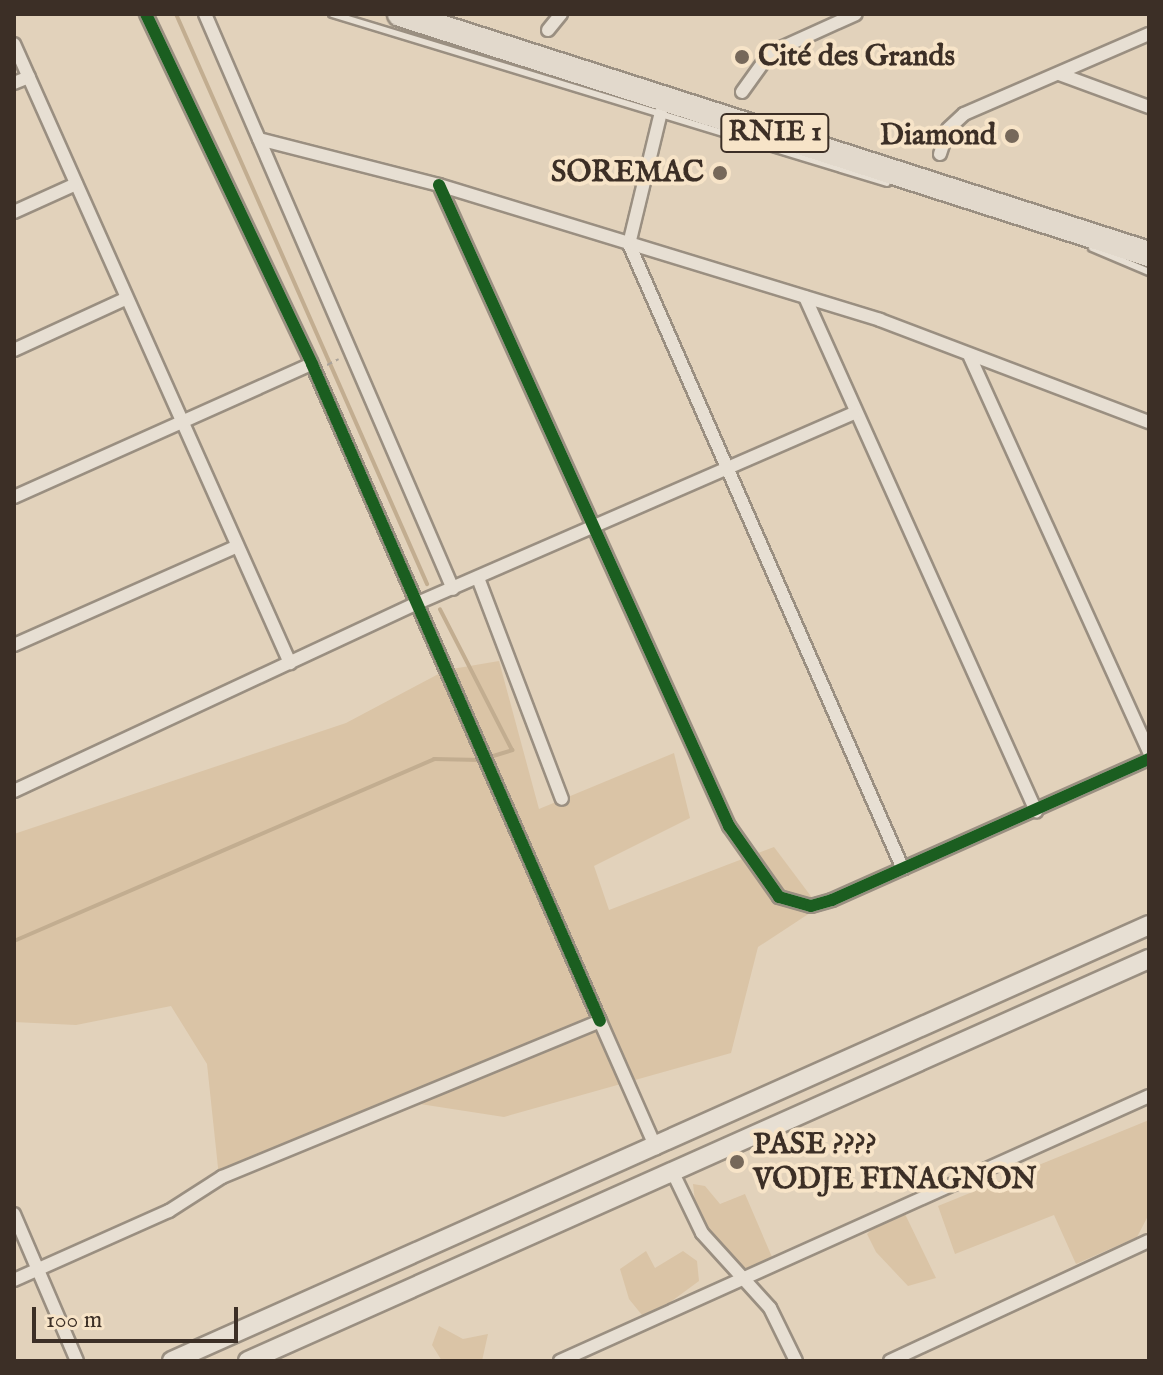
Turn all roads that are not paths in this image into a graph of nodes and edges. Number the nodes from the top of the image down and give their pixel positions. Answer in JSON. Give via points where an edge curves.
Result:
{"nodes":[{"id":1,"x":146,"y":14,"type":"edge"},
{"id":2,"x":205,"y":14,"type":"edge"},
{"id":3,"x":332,"y":14,"type":"edge"},
{"id":4,"x":400,"y":14,"type":"edge"},
{"id":5,"x":561,"y":14,"type":"edge"},
{"id":6,"x":856,"y":14,"type":"edge"},
{"id":7,"x":548,"y":30,"type":"dead end"},
{"id":8,"x":1149,"y":34,"type":"edge"},
{"id":9,"x":14,"y":44,"type":"edge"},
{"id":10,"x":1059,"y":74,"type":"junction"},
{"id":11,"x":29,"y":77,"type":"junction"},
{"id":12,"x":14,"y":83,"type":"edge"},
{"id":13,"x":742,"y":92,"type":"dead end"},
{"id":14,"x":1149,"y":107,"type":"edge"},
{"id":15,"x":661,"y":112,"type":"junction"},
{"id":16,"x":259,"y":139,"type":"junction"},
{"id":17,"x":940,"y":154,"type":"dead end"},
{"id":18,"x":76,"y":184,"type":"junction"},
{"id":19,"x":439,"y":185,"type":"junction"},
{"id":20,"x":14,"y":212,"type":"edge"},
{"id":21,"x":629,"y":244,"type":"junction"},
{"id":22,"x":1149,"y":254,"type":"edge"},
{"id":23,"x":1149,"y":272,"type":"edge"},
{"id":24,"x":805,"y":297,"type":"junction"},
{"id":25,"x":127,"y":298,"type":"junction"},
{"id":26,"x":14,"y":350,"type":"edge"},
{"id":27,"x":970,"y":357,"type":"junction"},
{"id":28,"x":318,"y":365,"type":"junction"},
{"id":29,"x":854,"y":413,"type":"junction"},
{"id":30,"x":182,"y":422,"type":"junction"},
{"id":31,"x":1149,"y":422,"type":"edge"},
{"id":32,"x":727,"y":469,"type":"junction"},
{"id":33,"x":14,"y":497,"type":"edge"},
{"id":34,"x":594,"y":528,"type":"junction"},
{"id":35,"x":237,"y":546,"type":"junction"},
{"id":36,"x":478,"y":578,"type":"junction"},
{"id":37,"x":453,"y":589,"type":"junction"},
{"id":38,"x":415,"y":604,"type":"junction"},
{"id":39,"x":14,"y":645,"type":"edge"},
{"id":40,"x":290,"y":663,"type":"junction"},
{"id":41,"x":1149,"y":752,"type":"edge"},
{"id":42,"x":1149,"y":759,"type":"edge"},
{"id":43,"x":14,"y":791,"type":"edge"},
{"id":44,"x":562,"y":799,"type":"dead end"},
{"id":45,"x":1036,"y":811,"type":"junction"},
{"id":46,"x":903,"y":869,"type":"junction"},
{"id":47,"x":1149,"y":925,"type":"edge"},
{"id":48,"x":1149,"y":959,"type":"edge"},
{"id":49,"x":600,"y":1021,"type":"junction"},
{"id":50,"x":1149,"y":1096,"type":"edge"},
{"id":51,"x":656,"y":1148,"type":"junction"},
{"id":52,"x":674,"y":1175,"type":"junction"},
{"id":53,"x":14,"y":1214,"type":"edge"},
{"id":54,"x":1149,"y":1241,"type":"edge"},
{"id":55,"x":38,"y":1269,"type":"junction"},
{"id":56,"x":745,"y":1277,"type":"junction"},
{"id":57,"x":14,"y":1280,"type":"edge"},
{"id":58,"x":77,"y":1361,"type":"edge"},
{"id":59,"x":172,"y":1361,"type":"edge"},
{"id":60,"x":248,"y":1361,"type":"edge"},
{"id":61,"x":560,"y":1361,"type":"edge"},
{"id":62,"x":796,"y":1361,"type":"edge"},
{"id":63,"x":890,"y":1361,"type":"edge"}],
"edges":[{"from":1,"to":28,"type":"street"},
{"from":2,"to":16,"type":"street"},
{"from":3,"to":15,"type":"lane"},
{"from":4,"to":22,"type":"highway","number":"RNIE 1"},
{"from":5,"to":7,"type":"street"},
{"from":6,"to":13,"type":"street","via":[[770,53]]},
{"from":8,"to":10,"type":"street"},
{"from":9,"to":11,"type":"street"},
{"from":10,"to":14,"type":"street"},
{"from":10,"to":17,"type":"street","via":[[964,114],[948,129]]},
{"from":11,"to":12,"type":"street"},
{"from":11,"to":18,"type":"street"},
{"from":15,"to":21,"type":"street"},
{"from":15,"to":23,"type":"lane","via":[[1065,238]]},
{"from":16,"to":19,"type":"street"},
{"from":16,"to":37,"type":"street"},
{"from":18,"to":20,"type":"street"},
{"from":18,"to":25,"type":"street"},
{"from":19,"to":21,"type":"street"},
{"from":19,"to":34,"type":"street"},
{"from":21,"to":24,"type":"street"},
{"from":21,"to":32,"type":"street"},
{"from":24,"to":27,"type":"street"},
{"from":24,"to":29,"type":"street"},
{"from":25,"to":26,"type":"street"},
{"from":25,"to":30,"type":"street"},
{"from":27,"to":31,"type":"street"},
{"from":27,"to":41,"type":"street"},
{"from":28,"to":30,"type":"street"},
{"from":28,"to":38,"type":"street"},
{"from":29,"to":32,"type":"street"},
{"from":29,"to":45,"type":"street"},
{"from":30,"to":33,"type":"street"},
{"from":30,"to":35,"type":"street"},
{"from":32,"to":34,"type":"street"},
{"from":32,"to":46,"type":"street"},
{"from":34,"to":36,"type":"street"},
{"from":34,"to":46,"type":"street","via":[[729,826],[779,897],[811,906]]},
{"from":35,"to":39,"type":"street"},
{"from":35,"to":40,"type":"street"},
{"from":36,"to":37,"type":"street"},
{"from":36,"to":44,"type":"street"},
{"from":37,"to":38,"type":"street"},
{"from":38,"to":40,"type":"street"},
{"from":38,"to":49,"type":"street","via":[[496,774]]},
{"from":40,"to":43,"type":"street"},
{"from":42,"to":45,"type":"street"},
{"from":45,"to":46,"type":"street"},
{"from":47,"to":51,"type":"street"},
{"from":48,"to":52,"type":"street"},
{"from":49,"to":51,"type":"street"},
{"from":49,"to":55,"type":"street","via":[[222,1177],[169,1211]]},
{"from":50,"to":56,"type":"street"},
{"from":51,"to":59,"type":"street"},
{"from":52,"to":56,"type":"street","via":[[702,1233]]},
{"from":52,"to":60,"type":"street"},
{"from":53,"to":55,"type":"street"},
{"from":54,"to":63,"type":"street"},
{"from":55,"to":57,"type":"street"},
{"from":55,"to":58,"type":"street"},
{"from":56,"to":61,"type":"street"},
{"from":56,"to":62,"type":"street"}]}
